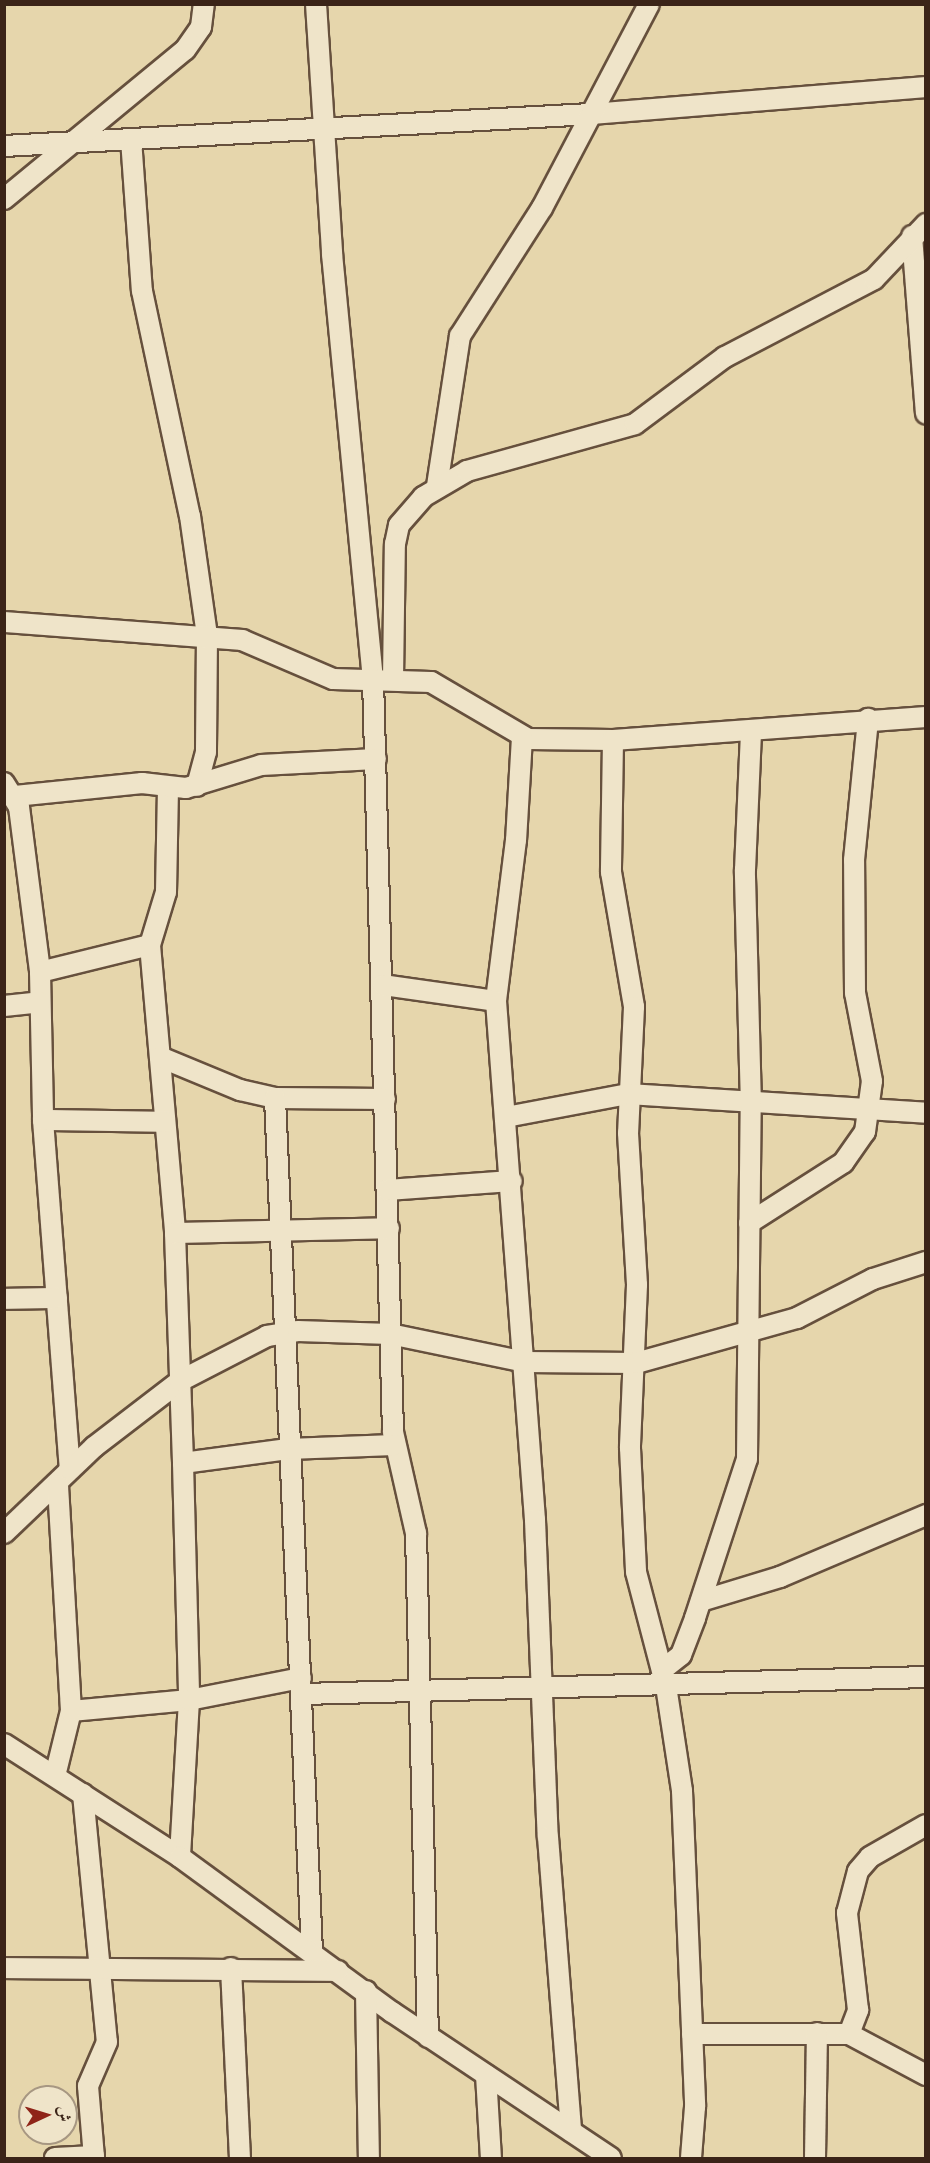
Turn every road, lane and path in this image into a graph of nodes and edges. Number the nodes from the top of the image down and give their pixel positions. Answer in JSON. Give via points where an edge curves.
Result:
{"nodes":[{"id":1,"x":204,"y":4,"type":"edge"},
{"id":2,"x":316,"y":4,"type":"edge"},
{"id":3,"x":649,"y":4,"type":"edge"},
{"id":4,"x":926,"y":87,"type":"edge"},
{"id":5,"x":592,"y":114,"type":"junction"},
{"id":6,"x":323,"y":130,"type":"junction"},
{"id":7,"x":131,"y":139,"type":"junction"},
{"id":8,"x":77,"y":141,"type":"junction"},
{"id":9,"x":4,"y":146,"type":"edge"},
{"id":10,"x":4,"y":199,"type":"edge"},
{"id":11,"x":919,"y":230,"type":"edge"},
{"id":12,"x":926,"y":413,"type":"edge"},
{"id":13,"x":437,"y":486,"type":"junction"},
{"id":14,"x":4,"y":622,"type":"edge"},
{"id":15,"x":207,"y":635,"type":"junction"},
{"id":16,"x":383,"y":679,"type":"junction"},
{"id":17,"x":926,"y":717,"type":"edge"},
{"id":18,"x":868,"y":719,"type":"junction"},
{"id":19,"x":751,"y":730,"type":"junction"},
{"id":20,"x":522,"y":737,"type":"junction"},
{"id":21,"x":613,"y":740,"type":"junction"},
{"id":22,"x":376,"y":759,"type":"junction"},
{"id":23,"x":197,"y":786,"type":"junction"},
{"id":24,"x":168,"y":788,"type":"junction"},
{"id":25,"x":10,"y":790,"type":"edge"},
{"id":26,"x":150,"y":945,"type":"junction"},
{"id":27,"x":40,"y":972,"type":"junction"},
{"id":28,"x":382,"y":985,"type":"junction"},
{"id":29,"x":496,"y":1001,"type":"junction"},
{"id":30,"x":40,"y":1002,"type":"junction"},
{"id":31,"x":4,"y":1006,"type":"edge"},
{"id":32,"x":160,"y":1057,"type":"junction"},
{"id":33,"x":628,"y":1095,"type":"junction"},
{"id":34,"x":276,"y":1098,"type":"junction"},
{"id":35,"x":385,"y":1099,"type":"junction"},
{"id":36,"x":751,"y":1106,"type":"junction"},
{"id":37,"x":926,"y":1113,"type":"edge"},
{"id":38,"x":869,"y":1114,"type":"junction"},
{"id":39,"x":506,"y":1117,"type":"junction"},
{"id":40,"x":43,"y":1120,"type":"junction"},
{"id":41,"x":165,"y":1122,"type":"junction"},
{"id":42,"x":512,"y":1181,"type":"junction"},
{"id":43,"x":387,"y":1190,"type":"junction"},
{"id":44,"x":749,"y":1223,"type":"junction"},
{"id":45,"x":388,"y":1228,"type":"junction"},
{"id":46,"x":279,"y":1229,"type":"junction"},
{"id":47,"x":175,"y":1233,"type":"junction"},
{"id":48,"x":926,"y":1262,"type":"edge"},
{"id":49,"x":57,"y":1298,"type":"junction"},
{"id":50,"x":4,"y":1299,"type":"edge"},
{"id":51,"x":282,"y":1333,"type":"junction"},
{"id":52,"x":390,"y":1334,"type":"junction"},
{"id":53,"x":748,"y":1335,"type":"junction"},
{"id":54,"x":525,"y":1362,"type":"junction"},
{"id":55,"x":636,"y":1363,"type":"junction"},
{"id":56,"x":180,"y":1381,"type":"junction"},
{"id":57,"x":394,"y":1445,"type":"junction"},
{"id":58,"x":288,"y":1449,"type":"junction"},
{"id":59,"x":183,"y":1462,"type":"junction"},
{"id":60,"x":64,"y":1477,"type":"junction"},
{"id":61,"x":926,"y":1515,"type":"edge"},
{"id":62,"x":4,"y":1533,"type":"edge"},
{"id":63,"x":701,"y":1601,"type":"junction"},
{"id":64,"x":926,"y":1677,"type":"edge"},
{"id":65,"x":664,"y":1678,"type":"junction"},
{"id":66,"x":302,"y":1686,"type":"junction"},
{"id":67,"x":543,"y":1689,"type":"junction"},
{"id":68,"x":418,"y":1690,"type":"junction"},
{"id":69,"x":189,"y":1700,"type":"junction"},
{"id":70,"x":71,"y":1711,"type":"junction"},
{"id":71,"x":4,"y":1744,"type":"edge"},
{"id":72,"x":55,"y":1776,"type":"junction"},
{"id":73,"x":83,"y":1794,"type":"junction"},
{"id":74,"x":926,"y":1825,"type":"edge"},
{"id":75,"x":180,"y":1857,"type":"junction"},
{"id":76,"x":312,"y":1952,"type":"junction"},
{"id":77,"x":99,"y":1965,"type":"junction"},
{"id":78,"x":4,"y":1968,"type":"edge"},
{"id":79,"x":231,"y":1968,"type":"junction"},
{"id":80,"x":338,"y":1971,"type":"junction"},
{"id":81,"x":366,"y":1992,"type":"junction"},
{"id":82,"x":816,"y":2033,"type":"junction"},
{"id":83,"x":692,"y":2034,"type":"junction"},
{"id":84,"x":849,"y":2034,"type":"junction"},
{"id":85,"x":428,"y":2037,"type":"junction"},
{"id":86,"x":486,"y":2075,"type":"junction"},
{"id":87,"x":926,"y":2075,"type":"edge"},
{"id":88,"x":571,"y":2131,"type":"junction"},
{"id":89,"x":94,"y":2157,"type":"edge"},
{"id":90,"x":55,"y":2158,"type":"edge"},
{"id":91,"x":240,"y":2158,"type":"edge"},
{"id":92,"x":369,"y":2158,"type":"edge"},
{"id":93,"x":491,"y":2158,"type":"edge"},
{"id":94,"x":611,"y":2158,"type":"edge"},
{"id":95,"x":691,"y":2158,"type":"edge"},
{"id":96,"x":815,"y":2158,"type":"edge"}],
"edges":[{"from":1,"to":8,"type":"street","via":[[201,27],[185,50]]},
{"from":2,"to":6,"type":"street"},
{"from":3,"to":5,"type":"street"},
{"from":4,"to":5,"type":"street"},
{"from":5,"to":6,"type":"street"},
{"from":5,"to":13,"type":"street","via":[[542,208],[460,336]]},
{"from":6,"to":7,"type":"street"},
{"from":6,"to":16,"type":"street"},
{"from":7,"to":8,"type":"street"},
{"from":7,"to":15,"type":"street","via":[[142,291],[186,495]]},
{"from":8,"to":9,"type":"street"},
{"from":8,"to":10,"type":"street"},
{"from":11,"to":12,"type":"street"},
{"from":11,"to":13,"type":"street","via":[[874,279],[725,357],[635,424],[467,471]]},
{"from":13,"to":16,"type":"street","via":[[399,525]]},
{"from":14,"to":15,"type":"street"},
{"from":15,"to":16,"type":"street","via":[[263,646],[333,679]]},
{"from":15,"to":23,"type":"street","via":[[206,752]]},
{"from":16,"to":20,"type":"street","via":[[437,685]]},
{"from":16,"to":22,"type":"street"},
{"from":17,"to":18,"type":"street"},
{"from":18,"to":19,"type":"street"},
{"from":18,"to":38,"type":"street","via":[[854,879],[855,993],[872,1082]]},
{"from":19,"to":21,"type":"street"},
{"from":19,"to":36,"type":"street","via":[[745,870]]},
{"from":20,"to":21,"type":"street"},
{"from":20,"to":29,"type":"street","via":[[516,840]]},
{"from":21,"to":33,"type":"street","via":[[611,872],[634,1007]]},
{"from":22,"to":23,"type":"street","via":[[261,765]]},
{"from":22,"to":28,"type":"street"},
{"from":23,"to":24,"type":"street"},
{"from":24,"to":25,"type":"street","via":[[142,783]]},
{"from":24,"to":26,"type":"street","via":[[166,892],[152,925]]},
{"from":25,"to":27,"type":"street"},
{"from":26,"to":27,"type":"street"},
{"from":26,"to":32,"type":"street"},
{"from":27,"to":30,"type":"street"},
{"from":28,"to":29,"type":"street"},
{"from":28,"to":35,"type":"street"},
{"from":29,"to":39,"type":"street"},
{"from":30,"to":31,"type":"street"},
{"from":30,"to":40,"type":"street"},
{"from":32,"to":34,"type":"street","via":[[240,1090]]},
{"from":32,"to":41,"type":"street"},
{"from":33,"to":36,"type":"street"},
{"from":33,"to":39,"type":"street"},
{"from":33,"to":55,"type":"street"},
{"from":34,"to":35,"type":"street"},
{"from":34,"to":46,"type":"street"},
{"from":35,"to":43,"type":"street"},
{"from":36,"to":38,"type":"street"},
{"from":36,"to":44,"type":"street"},
{"from":37,"to":38,"type":"street"},
{"from":38,"to":44,"type":"street","via":[[863,1140],[843,1163]]},
{"from":39,"to":42,"type":"street"},
{"from":40,"to":41,"type":"street"},
{"from":40,"to":49,"type":"street"},
{"from":41,"to":47,"type":"street"},
{"from":42,"to":43,"type":"street"},
{"from":42,"to":54,"type":"street"},
{"from":43,"to":45,"type":"street"},
{"from":44,"to":53,"type":"street"},
{"from":45,"to":46,"type":"street"},
{"from":45,"to":52,"type":"street"},
{"from":46,"to":47,"type":"street"},
{"from":46,"to":51,"type":"street"},
{"from":47,"to":56,"type":"street"},
{"from":48,"to":53,"type":"street","via":[[873,1279],[813,1312]]},
{"from":49,"to":50,"type":"street"},
{"from":49,"to":60,"type":"street"},
{"from":51,"to":52,"type":"street"},
{"from":51,"to":56,"type":"street"},
{"from":51,"to":58,"type":"street"},
{"from":52,"to":54,"type":"street"},
{"from":52,"to":57,"type":"street"},
{"from":53,"to":55,"type":"street"},
{"from":53,"to":63,"type":"street","via":[[746,1467]]},
{"from":54,"to":55,"type":"street"},
{"from":54,"to":67,"type":"street"},
{"from":55,"to":65,"type":"street","via":[[630,1448],[636,1572]]},
{"from":56,"to":59,"type":"street"},
{"from":56,"to":60,"type":"street"},
{"from":57,"to":58,"type":"street"},
{"from":57,"to":68,"type":"street","via":[[416,1533]]},
{"from":58,"to":59,"type":"street"},
{"from":58,"to":66,"type":"street"},
{"from":59,"to":69,"type":"street"},
{"from":60,"to":62,"type":"street"},
{"from":60,"to":70,"type":"street"},
{"from":61,"to":63,"type":"street","via":[[780,1577]]},
{"from":63,"to":65,"type":"street","via":[[681,1655]]},
{"from":64,"to":65,"type":"street"},
{"from":65,"to":67,"type":"street"},
{"from":65,"to":83,"type":"street","via":[[685,1823]]},
{"from":66,"to":68,"type":"street"},
{"from":66,"to":69,"type":"street"},
{"from":66,"to":76,"type":"street"},
{"from":67,"to":68,"type":"street"},
{"from":67,"to":88,"type":"street"},
{"from":68,"to":85,"type":"street"},
{"from":69,"to":70,"type":"street"},
{"from":69,"to":75,"type":"street"},
{"from":70,"to":72,"type":"street"},
{"from":71,"to":72,"type":"street"},
{"from":72,"to":73,"type":"street"},
{"from":73,"to":75,"type":"street"},
{"from":73,"to":77,"type":"street"},
{"from":74,"to":84,"type":"street","via":[[870,1857],[858,1870],[848,1905],[858,2010]]},
{"from":75,"to":76,"type":"street"},
{"from":76,"to":80,"type":"street"},
{"from":77,"to":78,"type":"street"},
{"from":77,"to":79,"type":"street"},
{"from":77,"to":89,"type":"street","via":[[107,2042],[87,2086]]},
{"from":79,"to":80,"type":"street"},
{"from":79,"to":91,"type":"street"},
{"from":80,"to":81,"type":"street"},
{"from":81,"to":85,"type":"street"},
{"from":81,"to":92,"type":"street"},
{"from":82,"to":83,"type":"street"},
{"from":82,"to":84,"type":"street"},
{"from":82,"to":96,"type":"street"},
{"from":83,"to":95,"type":"street"},
{"from":84,"to":87,"type":"street"},
{"from":85,"to":86,"type":"street"},
{"from":86,"to":88,"type":"street"},
{"from":86,"to":93,"type":"street"},
{"from":88,"to":94,"type":"street"},
{"from":89,"to":90,"type":"street"}]}
